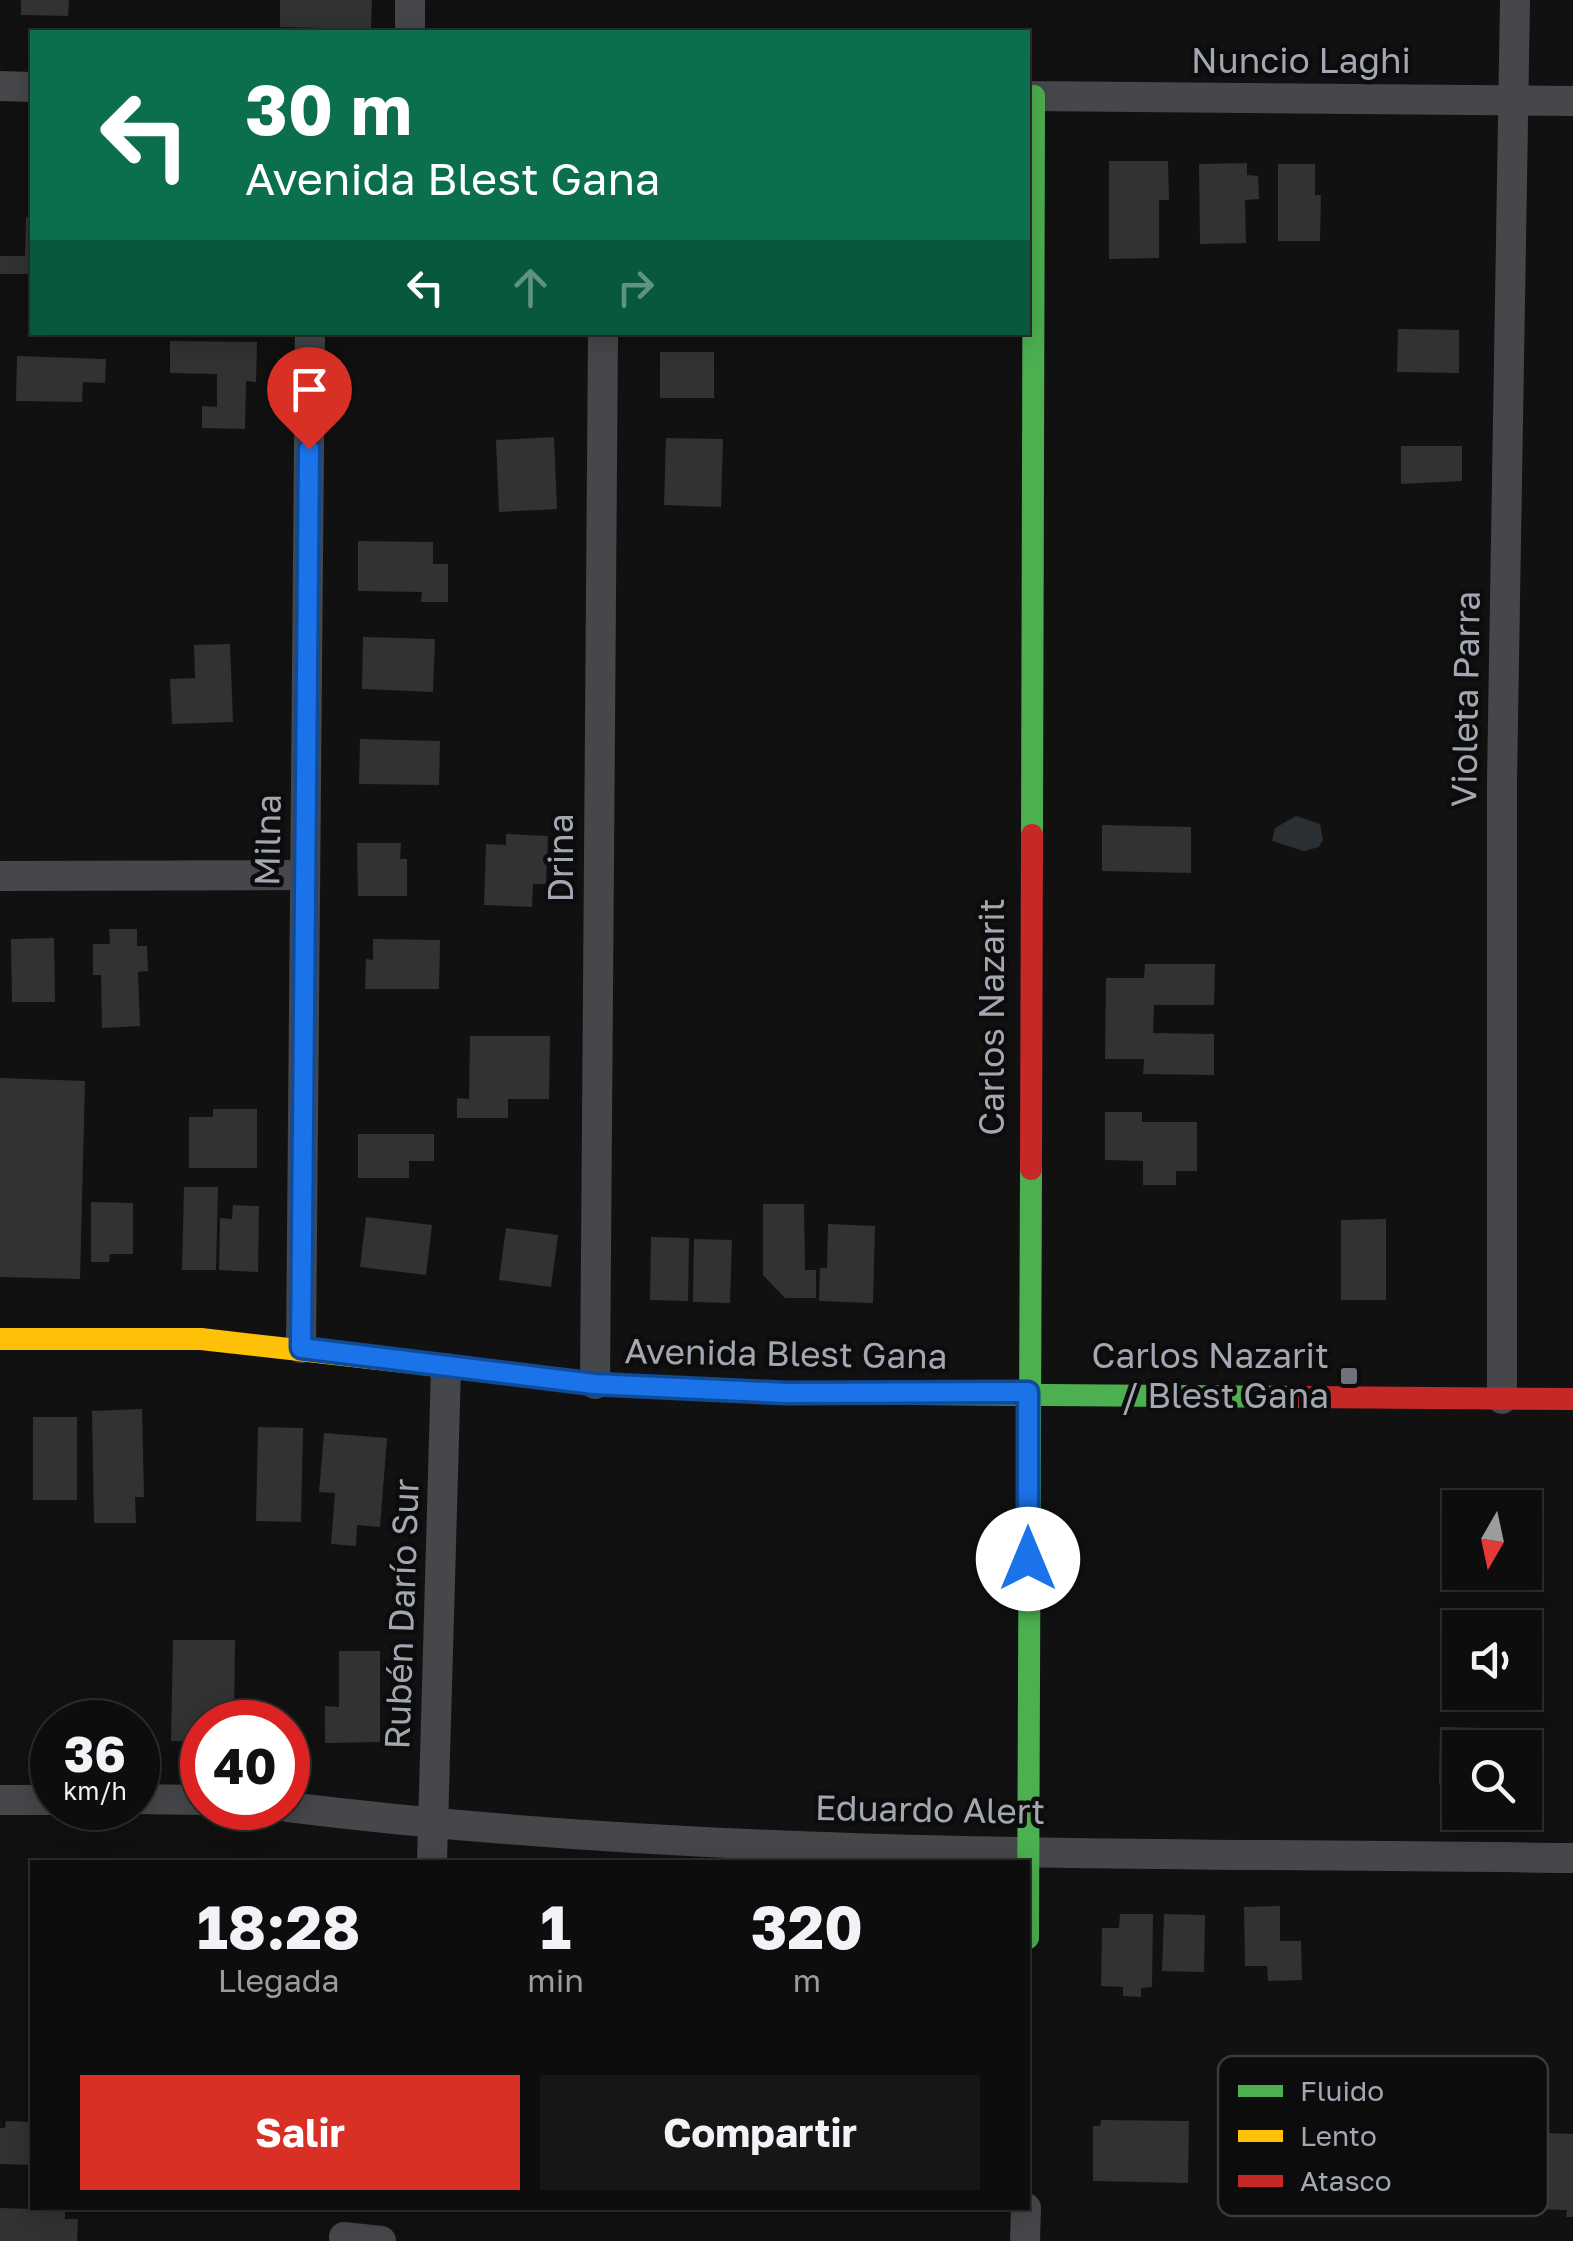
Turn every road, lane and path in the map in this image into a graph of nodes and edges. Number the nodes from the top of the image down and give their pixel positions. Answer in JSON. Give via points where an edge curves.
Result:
{"nodes":[{"id":1,"x":410,"y":0,"type":"edge"},
{"id":2,"x":1515,"y":0,"type":"edge"},
{"id":3,"x":410,"y":30,"type":"edge"},
{"id":4,"x":0,"y":86,"type":"edge"},
{"id":5,"x":30,"y":87,"type":"edge"},
{"id":6,"x":1031,"y":96,"type":"edge"},
{"id":7,"x":1510,"y":100,"type":"junction"},
{"id":8,"x":1573,"y":100,"type":"edge"},
{"id":9,"x":310,"y":335,"type":"edge"},
{"id":10,"x":603,"y":335,"type":"edge"},
{"id":11,"x":305,"y":875,"type":"junction"},
{"id":12,"x":0,"y":876,"type":"edge"},
{"id":13,"x":0,"y":1338,"type":"edge"},
{"id":14,"x":301,"y":1348,"type":"junction"},
{"id":15,"x":446,"y":1368,"type":"junction"},
{"id":16,"x":594,"y":1384,"type":"junction"},
{"id":17,"x":1028,"y":1392,"type":"junction"},
{"id":18,"x":1502,"y":1399,"type":"junction"},
{"id":19,"x":1573,"y":1399,"type":"edge"},
{"id":20,"x":0,"y":1800,"type":"edge"},
{"id":21,"x":30,"y":1800,"type":"edge"},
{"id":22,"x":310,"y":1810,"type":"edge"},
{"id":23,"x":434,"y":1825,"type":"junction"},
{"id":24,"x":1028,"y":1850,"type":"junction"},
{"id":25,"x":1573,"y":1858,"type":"edge"},
{"id":26,"x":432,"y":1860,"type":"edge"},
{"id":27,"x":1028,"y":1860,"type":"edge"},
{"id":28,"x":1026,"y":2210,"type":"edge"},
{"id":29,"x":346,"y":2228,"type":"edge"},
{"id":30,"x":382,"y":2241,"type":"edge"},
{"id":31,"x":1026,"y":2241,"type":"edge"}],
"edges":[{"from":1,"to":3,"type":"street"},
{"from":2,"to":7,"type":"street","name":"Violeta Parra"},
{"from":4,"to":5,"type":"street"},
{"from":6,"to":7,"type":"street","name":"Nuncio Laghi"},
{"from":6,"to":17,"type":"street","name":"Carlos Nazarit"},
{"from":7,"to":8,"type":"street","name":"Nuncio Laghi"},
{"from":7,"to":18,"type":"street","name":"Violeta Parra"},
{"from":9,"to":11,"type":"street","name":"Milna"},
{"from":10,"to":16,"type":"street","name":"Drina"},
{"from":11,"to":12,"type":"street"},
{"from":11,"to":14,"type":"street","name":"Milna"},
{"from":13,"to":14,"type":"street","name":"Avenida Blest Gana"},
{"from":14,"to":15,"type":"street","name":"Avenida Blest Gana"},
{"from":15,"to":16,"type":"street","name":"Avenida Blest Gana"},
{"from":15,"to":23,"type":"street","name":"Rubén Darío Sur"},
{"from":16,"to":17,"type":"street","name":"Avenida Blest Gana","via":[[786,1393]]},
{"from":17,"to":18,"type":"street","name":"Avenida Blest Gana"},
{"from":17,"to":24,"type":"street","name":"Carlos Nazarit"},
{"from":18,"to":19,"type":"street","name":"Avenida Blest Gana"},
{"from":20,"to":21,"type":"street"},
{"from":22,"to":23,"type":"street","name":"Eduardo Alert"},
{"from":23,"to":24,"type":"street","name":"Eduardo Alert","via":[[712,1844]]},
{"from":23,"to":26,"type":"street","name":"Rubén Darío Sur"},
{"from":24,"to":25,"type":"street","name":"Eduardo Alert"},
{"from":24,"to":27,"type":"street","name":"Carlos Nazarit"},
{"from":28,"to":31,"type":"street"},
{"from":29,"to":30,"type":"street"}]}
